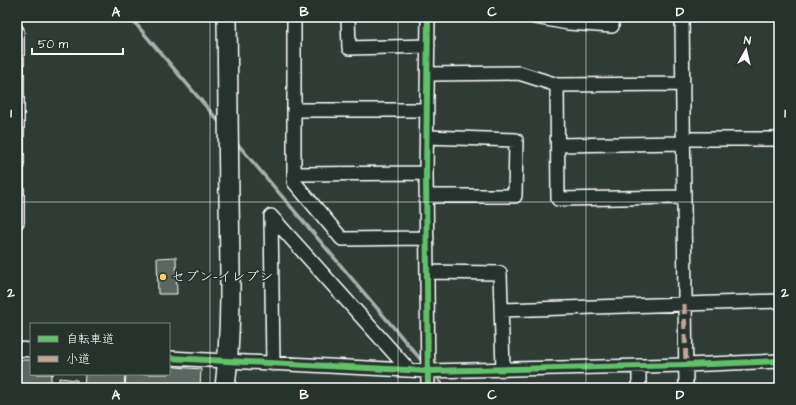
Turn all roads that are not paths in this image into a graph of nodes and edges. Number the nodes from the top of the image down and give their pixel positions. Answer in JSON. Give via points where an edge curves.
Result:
{"nodes":[{"id":1,"x":227,"y":17,"type":"edge"},
{"id":2,"x":294,"y":17,"type":"edge"},
{"id":3,"x":348,"y":17,"type":"edge"},
{"id":4,"x":431,"y":17,"type":"edge"},
{"id":5,"x":535,"y":17,"type":"edge"},
{"id":6,"x":612,"y":17,"type":"edge"},
{"id":7,"x":682,"y":17,"type":"edge"},
{"id":8,"x":558,"y":19,"type":"edge"},
{"id":9,"x":17,"y":32,"type":"edge"},
{"id":10,"x":428,"y":46,"type":"junction"},
{"id":11,"x":428,"y":74,"type":"junction"},
{"id":12,"x":557,"y":84,"type":"junction"},
{"id":13,"x":682,"y":84,"type":"junction"},
{"id":14,"x":294,"y":110,"type":"junction"},
{"id":15,"x":427,"y":110,"type":"junction"},
{"id":16,"x":427,"y":137,"type":"junction"},
{"id":17,"x":779,"y":139,"type":"edge"},
{"id":18,"x":683,"y":141,"type":"junction"},
{"id":19,"x":558,"y":145,"type":"junction"},
{"id":20,"x":426,"y":173,"type":"junction"},
{"id":21,"x":294,"y":174,"type":"junction"},
{"id":22,"x":426,"y":196,"type":"junction"},
{"id":23,"x":684,"y":197,"type":"junction"},
{"id":24,"x":17,"y":222,"type":"edge"},
{"id":25,"x":427,"y":238,"type":"junction"},
{"id":26,"x":427,"y":272,"type":"junction"},
{"id":27,"x":779,"y":300,"type":"edge"},
{"id":28,"x":684,"y":304,"type":"junction"},
{"id":29,"x":501,"y":310,"type":"junction"},
{"id":30,"x":17,"y":349,"type":"edge"},
{"id":31,"x":30,"y":350,"type":"edge"},
{"id":32,"x":170,"y":358,"type":"edge"},
{"id":33,"x":779,"y":361,"type":"edge"},
{"id":34,"x":228,"y":362,"type":"junction"},
{"id":35,"x":273,"y":364,"type":"junction"},
{"id":36,"x":686,"y":365,"type":"junction"},
{"id":37,"x":639,"y":366,"type":"junction"},
{"id":38,"x":502,"y":369,"type":"junction"},
{"id":39,"x":409,"y":370,"type":"junction"},
{"id":40,"x":428,"y":371,"type":"junction"},
{"id":41,"x":225,"y":388,"type":"edge"},
{"id":42,"x":428,"y":388,"type":"edge"},
{"id":43,"x":639,"y":388,"type":"edge"},
{"id":44,"x":686,"y":388,"type":"edge"}],
"edges":[{"from":1,"to":34,"type":"street","via":[[230,276]]},
{"from":2,"to":14,"type":"street"},
{"from":3,"to":10,"type":"street","via":[[349,48]]},
{"from":4,"to":10,"type":"street","via":[[428,17]]},
{"from":5,"to":8,"type":"street"},
{"from":6,"to":8,"type":"street","via":[[612,26]]},
{"from":7,"to":13,"type":"street"},
{"from":9,"to":24,"type":"street"},
{"from":10,"to":11,"type":"street"},
{"from":11,"to":12,"type":"street","via":[[519,73]]},
{"from":11,"to":15,"type":"street"},
{"from":12,"to":13,"type":"street"},
{"from":12,"to":19,"type":"street"},
{"from":13,"to":18,"type":"street"},
{"from":14,"to":15,"type":"street"},
{"from":14,"to":21,"type":"street"},
{"from":15,"to":16,"type":"street"},
{"from":16,"to":20,"type":"street"},
{"from":16,"to":22,"type":"street","via":[[516,140],[515,196]]},
{"from":17,"to":18,"type":"street"},
{"from":18,"to":19,"type":"street"},
{"from":18,"to":23,"type":"street"},
{"from":19,"to":23,"type":"street","via":[[558,199]]},
{"from":20,"to":21,"type":"street"},
{"from":20,"to":22,"type":"street"},
{"from":21,"to":25,"type":"street","via":[[294,182],[342,239]]},
{"from":22,"to":25,"type":"street"},
{"from":23,"to":28,"type":"street"},
{"from":25,"to":26,"type":"street"},
{"from":26,"to":29,"type":"street","via":[[500,273]]},
{"from":26,"to":40,"type":"street"},
{"from":27,"to":28,"type":"street"},
{"from":28,"to":29,"type":"street"},
{"from":28,"to":36,"type":"street"},
{"from":29,"to":38,"type":"street"},
{"from":30,"to":31,"type":"street"},
{"from":32,"to":34,"type":"street"},
{"from":33,"to":36,"type":"street"},
{"from":34,"to":35,"type":"street"},
{"from":34,"to":41,"type":"street"},
{"from":35,"to":39,"type":"street"},
{"from":35,"to":39,"type":"street","via":[[271,216]]},
{"from":36,"to":37,"type":"street"},
{"from":36,"to":44,"type":"street"},
{"from":37,"to":38,"type":"street"},
{"from":37,"to":43,"type":"street"},
{"from":38,"to":40,"type":"street"},
{"from":39,"to":40,"type":"street"},
{"from":40,"to":42,"type":"street"}]}
